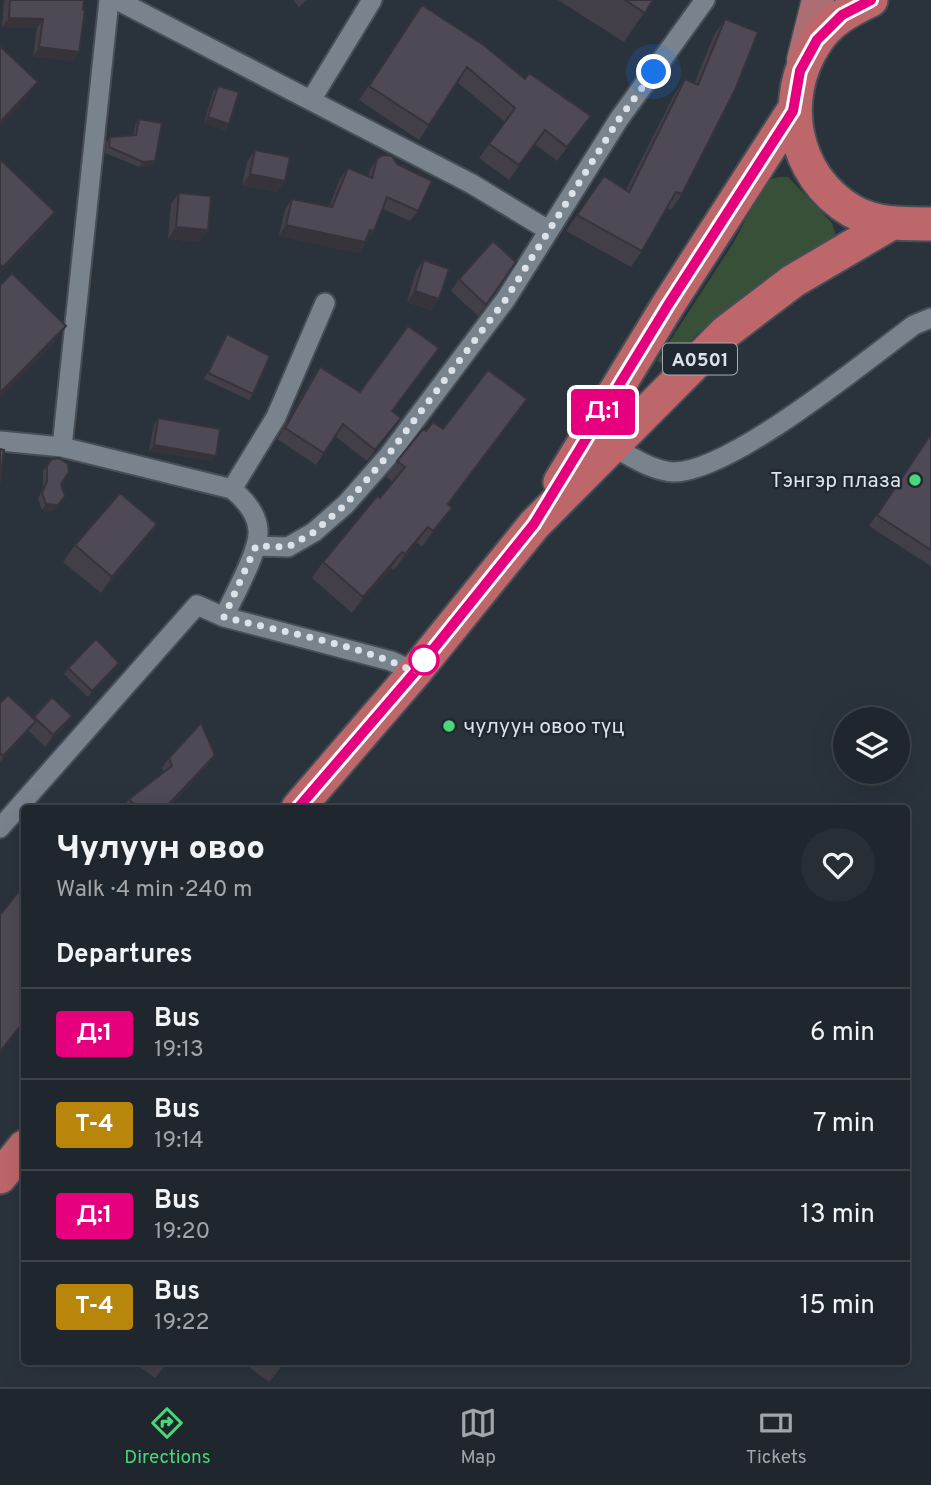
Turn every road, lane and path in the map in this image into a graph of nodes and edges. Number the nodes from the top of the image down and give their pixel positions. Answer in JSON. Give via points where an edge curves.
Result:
{"nodes":[{"id":1,"x":109,"y":0,"type":"edge"},
{"id":2,"x":117,"y":0,"type":"edge"},
{"id":3,"x":372,"y":0,"type":"edge"},
{"id":4,"x":705,"y":0,"type":"edge"},
{"id":5,"x":818,"y":0,"type":"edge"},
{"id":6,"x":871,"y":0,"type":"edge"},
{"id":7,"x":800,"y":71,"type":"junction"},
{"id":8,"x":311,"y":100,"type":"junction"},
{"id":9,"x":793,"y":111,"type":"junction"},
{"id":10,"x":890,"y":224,"type":"junction"},
{"id":11,"x":931,"y":224,"type":"edge"},
{"id":12,"x":548,"y":230,"type":"junction"},
{"id":13,"x":325,"y":303,"type":"dead end"},
{"id":14,"x":931,"y":317,"type":"edge"},
{"id":15,"x":0,"y":441,"type":"edge"},
{"id":16,"x":62,"y":447,"type":"junction"},
{"id":17,"x":613,"y":447,"type":"junction"},
{"id":18,"x":232,"y":489,"type":"junction"},
{"id":19,"x":534,"y":524,"type":"junction"},
{"id":20,"x":256,"y":546,"type":"junction"},
{"id":21,"x":224,"y":617,"type":"junction"},
{"id":22,"x":415,"y":672,"type":"junction"},
{"id":23,"x":301,"y":805,"type":"edge"},
{"id":24,"x":2,"y":822,"type":"edge"},
{"id":25,"x":21,"y":1151,"type":"edge"},
{"id":26,"x":0,"y":1177,"type":"edge"}],
"edges":[{"from":1,"to":16,"type":"street"},
{"from":2,"to":8,"type":"street"},
{"from":3,"to":8,"type":"street"},
{"from":4,"to":12,"type":"street","via":[[619,119]]},
{"from":5,"to":7,"type":"main road"},
{"from":6,"to":7,"type":"highway","number":"A0501","via":[[842,15],[817,40]]},
{"from":7,"to":9,"type":"highway","number":"A0501"},
{"from":8,"to":12,"type":"street","via":[[472,184]]},
{"from":9,"to":10,"type":"highway","number":"A0501","via":[[801,150],[821,185],[852,211]]},
{"from":9,"to":19,"type":"highway","number":"A0501"},
{"from":10,"to":11,"type":"highway","number":"A0501"},
{"from":10,"to":17,"type":"highway","number":"A0501","via":[[793,281],[726,332]]},
{"from":12,"to":20,"type":"street","via":[[506,299],[346,504],[296,544]]},
{"from":13,"to":18,"type":"street","via":[[276,417]]},
{"from":14,"to":17,"type":"street","via":[[728,455],[691,470],[672,472]]},
{"from":15,"to":16,"type":"street"},
{"from":16,"to":18,"type":"street"},
{"from":17,"to":19,"type":"highway","number":"A0501"},
{"from":18,"to":20,"type":"street","via":[[254,516]]},
{"from":19,"to":22,"type":"highway","number":"A0501"},
{"from":20,"to":21,"type":"street"},
{"from":21,"to":22,"type":"street","via":[[391,660]]},
{"from":21,"to":24,"type":"street","via":[[197,605]]},
{"from":22,"to":23,"type":"highway","number":"A0501"},
{"from":25,"to":26,"type":"highway"}]}
